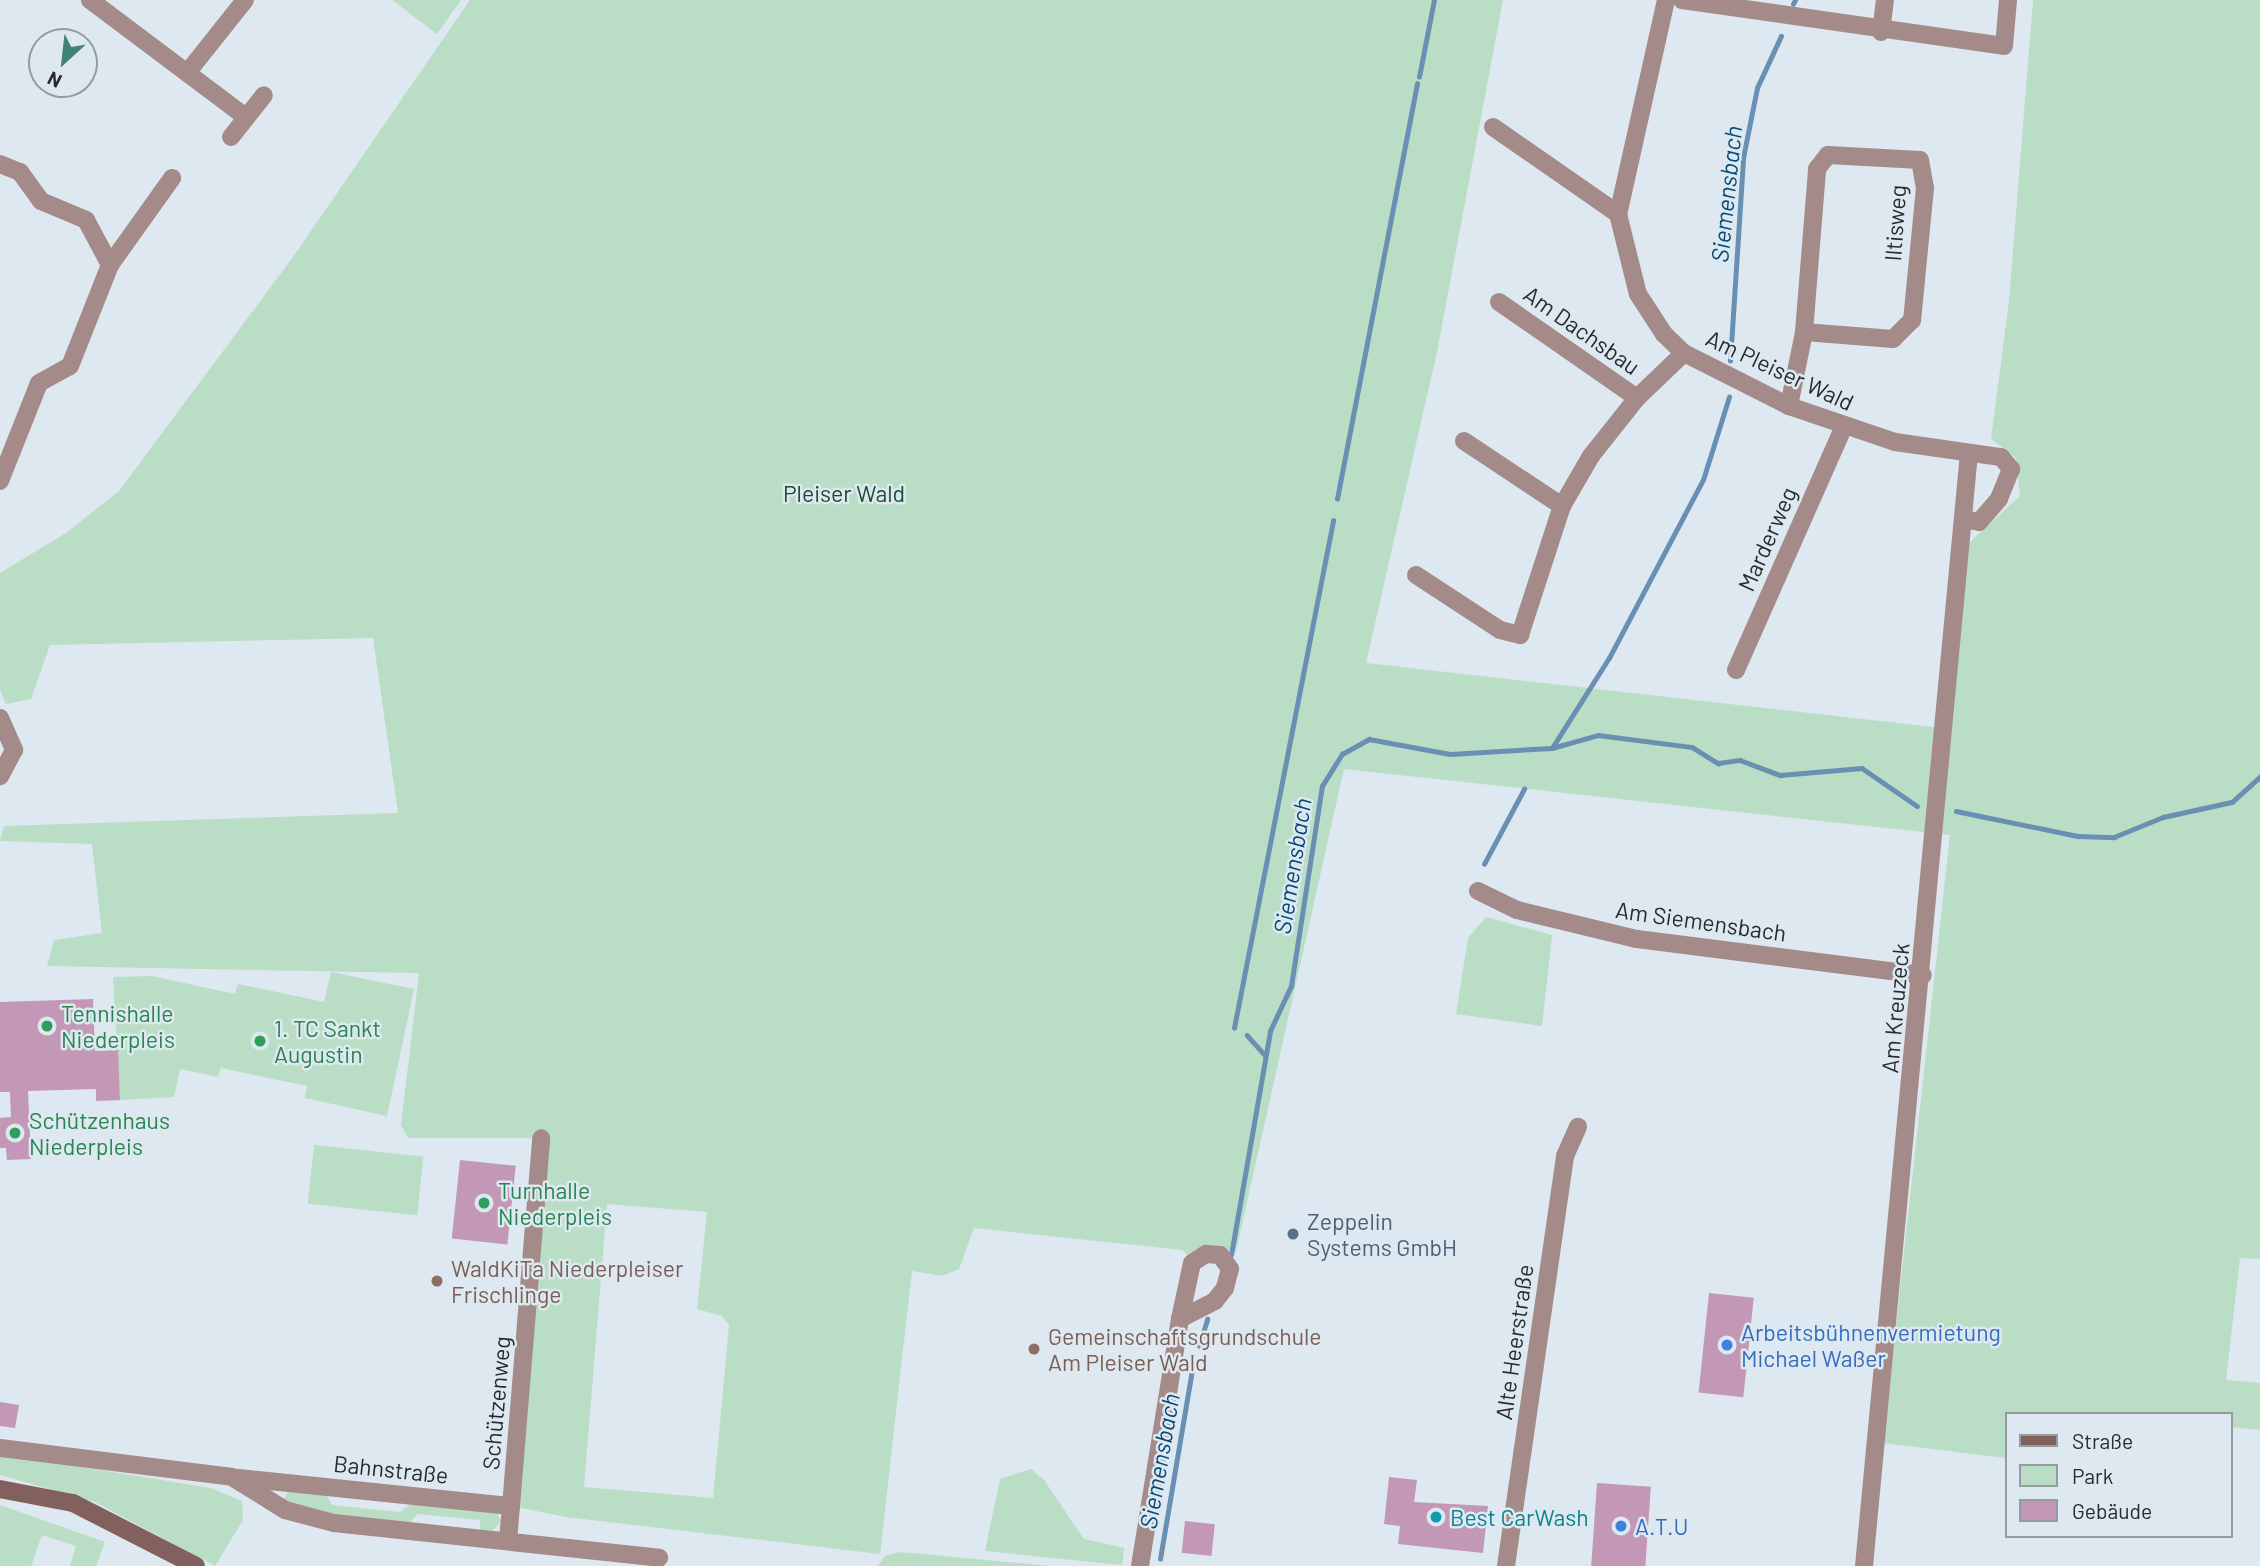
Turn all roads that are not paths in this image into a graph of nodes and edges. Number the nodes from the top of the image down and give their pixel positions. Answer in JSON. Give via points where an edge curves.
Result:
{"nodes":[{"id":1,"x":90,"y":0,"type":"edge"},
{"id":2,"x":245,"y":0,"type":"edge"},
{"id":3,"x":1666,"y":0,"type":"edge"},
{"id":4,"x":1682,"y":0,"type":"edge"},
{"id":5,"x":1885,"y":0,"type":"edge"},
{"id":6,"x":2008,"y":0,"type":"edge"},
{"id":7,"x":1881,"y":32,"type":"junction"},
{"id":8,"x":179,"y":69,"type":"junction"},
{"id":9,"x":264,"y":94,"type":"dead end"},
{"id":10,"x":246,"y":117,"type":"junction"},
{"id":11,"x":1493,"y":127,"type":"dead end"},
{"id":12,"x":231,"y":137,"type":"dead end"},
{"id":13,"x":0,"y":164,"type":"edge"},
{"id":14,"x":172,"y":178,"type":"dead end"},
{"id":15,"x":1618,"y":214,"type":"junction"},
{"id":16,"x":110,"y":265,"type":"junction"},
{"id":17,"x":1499,"y":302,"type":"dead end"},
{"id":18,"x":1804,"y":332,"type":"junction"},
{"id":19,"x":1684,"y":353,"type":"junction"},
{"id":20,"x":1637,"y":398,"type":"junction"},
{"id":21,"x":1788,"y":406,"type":"junction"},
{"id":22,"x":1843,"y":428,"type":"junction"},
{"id":23,"x":1464,"y":441,"type":"dead end"},
{"id":24,"x":1969,"y":454,"type":"junction"},
{"id":25,"x":0,"y":481,"type":"edge"},
{"id":26,"x":1562,"y":506,"type":"junction"},
{"id":27,"x":1964,"y":519,"type":"junction"},
{"id":28,"x":1416,"y":575,"type":"dead end"},
{"id":29,"x":1736,"y":670,"type":"dead end"},
{"id":30,"x":0,"y":718,"type":"edge"},
{"id":31,"x":0,"y":776,"type":"edge"},
{"id":32,"x":1478,"y":891,"type":"dead end"},
{"id":33,"x":1923,"y":975,"type":"junction"},
{"id":34,"x":1578,"y":1128,"type":"dead end"},
{"id":35,"x":541,"y":1138,"type":"dead end"},
{"id":36,"x":1180,"y":1320,"type":"dead end"},
{"id":37,"x":0,"y":1448,"type":"edge"},
{"id":38,"x":232,"y":1477,"type":"junction"},
{"id":39,"x":0,"y":1489,"type":"edge"},
{"id":40,"x":511,"y":1506,"type":"junction"},
{"id":41,"x":508,"y":1540,"type":"junction"},
{"id":42,"x":659,"y":1558,"type":"dead end"},
{"id":43,"x":196,"y":1566,"type":"edge"},
{"id":44,"x":1140,"y":1566,"type":"edge"},
{"id":45,"x":1506,"y":1566,"type":"edge"},
{"id":46,"x":1864,"y":1566,"type":"edge"}],
"edges":[{"from":1,"to":8,"type":"street"},
{"from":2,"to":8,"type":"street"},
{"from":3,"to":15,"type":"street","name":"Am Pleiser Wald"},
{"from":4,"to":7,"type":"street"},
{"from":5,"to":7,"type":"street"},
{"from":6,"to":7,"type":"street","via":[[2004,46]]},
{"from":8,"to":10,"type":"street"},
{"from":9,"to":10,"type":"street"},
{"from":10,"to":12,"type":"street"},
{"from":11,"to":15,"type":"street"},
{"from":13,"to":16,"type":"street","via":[[20,172],[41,201],[86,220]]},
{"from":14,"to":16,"type":"street"},
{"from":15,"to":19,"type":"street","name":"Am Pleiser Wald","via":[[1638,294],[1664,334]]},
{"from":16,"to":25,"type":"street","via":[[70,366],[39,383]]},
{"from":17,"to":20,"type":"street","name":"Am Dachsbau"},
{"from":18,"to":18,"type":"street","name":"Iltisweg","via":[[1817,169],[1828,155],[1920,160],[1925,188],[1912,320],[1893,340]]},
{"from":18,"to":21,"type":"street","name":"Iltisweg"},
{"from":19,"to":20,"type":"street","name":"Am Dachsbau"},
{"from":19,"to":21,"type":"street","name":"Am Pleiser Wald"},
{"from":20,"to":26,"type":"street","name":"Am Dachsbau","via":[[1591,456]]},
{"from":21,"to":22,"type":"street","name":"Am Pleiser Wald"},
{"from":22,"to":24,"type":"street","name":"Am Pleiser Wald"},
{"from":22,"to":29,"type":"street","name":"Marderweg"},
{"from":23,"to":26,"type":"street"},
{"from":24,"to":27,"type":"street","name":"Am Kreuzeck"},
{"from":24,"to":27,"type":"street","name":"Am Pleiser Wald","via":[[2001,457],[2011,469],[2007,486],[1987,514],[1979,522]]},
{"from":26,"to":28,"type":"street","name":"Am Dachsbau","via":[[1520,635],[1500,630]]},
{"from":27,"to":33,"type":"street","name":"Am Kreuzeck"},
{"from":30,"to":31,"type":"street","via":[[14,750]]},
{"from":32,"to":33,"type":"street","name":"Am Siemensbach","via":[[1517,911],[1637,939]]},
{"from":33,"to":46,"type":"street","name":"Am Kreuzeck"},
{"from":34,"to":45,"type":"street","name":"Alte Heerstraße","via":[[1565,1156]]},
{"from":35,"to":40,"type":"street","name":"Schützenweg"},
{"from":36,"to":44,"type":"street"},
{"from":37,"to":38,"type":"street","name":"Bahnstraße"},
{"from":38,"to":40,"type":"street","name":"Bahnstraße"},
{"from":38,"to":41,"type":"street","name":"Bahnstraße","via":[[309,1518]]},
{"from":39,"to":43,"type":"main road","via":[[73,1503]]},
{"from":40,"to":41,"type":"street"},
{"from":41,"to":42,"type":"street","name":"Bahnstraße"}]}
